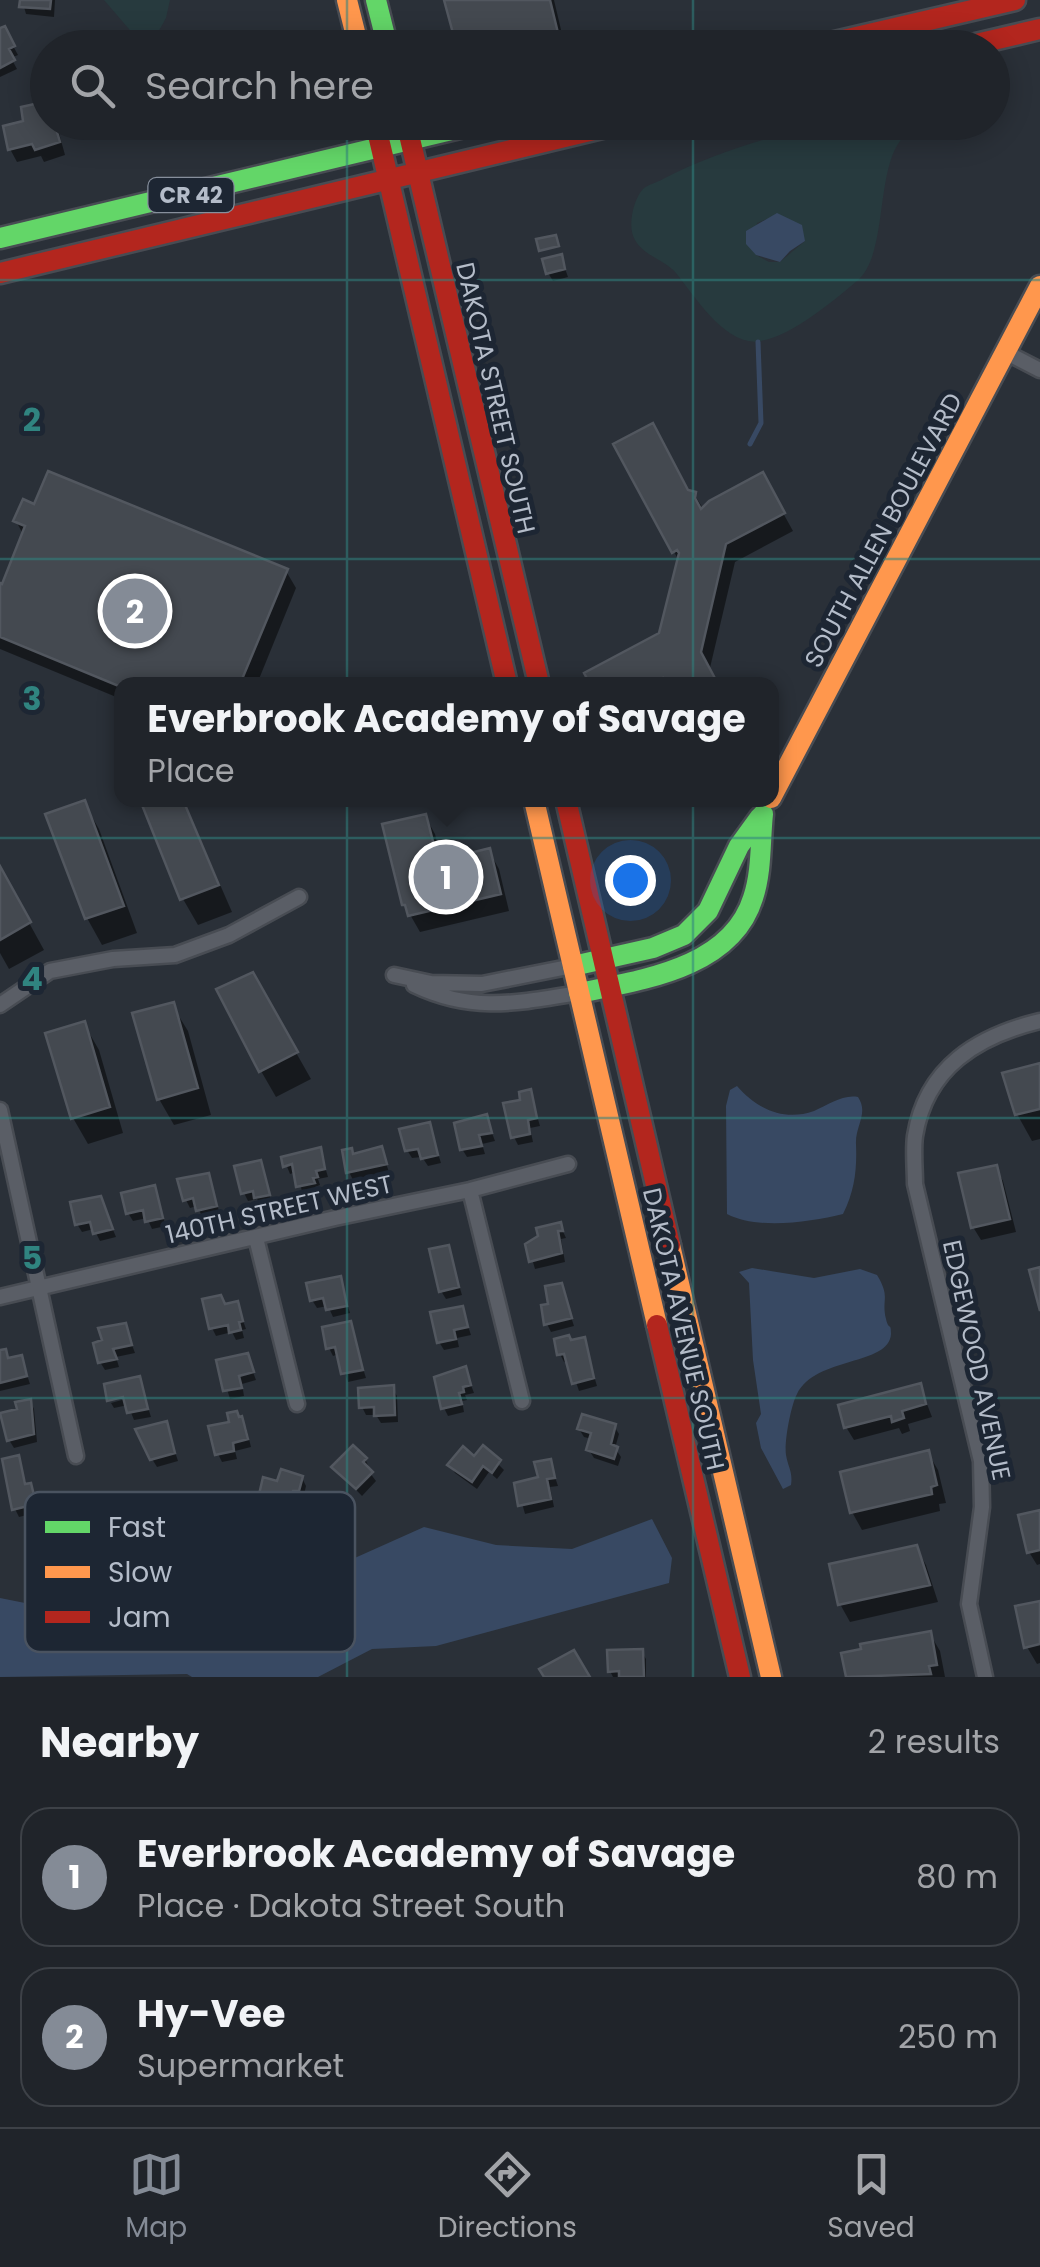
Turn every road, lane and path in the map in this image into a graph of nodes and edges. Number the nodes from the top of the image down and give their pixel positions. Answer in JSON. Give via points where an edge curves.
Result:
{"nodes":[{"id":1,"x":347,"y":0,"type":"edge"},
{"id":2,"x":376,"y":0,"type":"edge"},
{"id":3,"x":1015,"y":0,"type":"edge"},
{"id":4,"x":354,"y":30,"type":"edge"},
{"id":5,"x":384,"y":30,"type":"edge"},
{"id":6,"x":887,"y":30,"type":"edge"},
{"id":7,"x":1040,"y":32,"type":"edge"},
{"id":8,"x":1010,"y":37,"type":"edge"},
{"id":9,"x":379,"y":140,"type":"edge"},
{"id":10,"x":394,"y":140,"type":"edge"},
{"id":11,"x":410,"y":140,"type":"edge"},
{"id":12,"x":549,"y":140,"type":"edge"},
{"id":13,"x":381,"y":148,"type":"junction"},
{"id":14,"x":417,"y":171,"type":"junction"},
{"id":15,"x":388,"y":178,"type":"junction"},
{"id":16,"x":0,"y":238,"type":"edge"},
{"id":17,"x":0,"y":273,"type":"edge"},
{"id":18,"x":1040,"y":286,"type":"edge"},
{"id":19,"x":1005,"y":352,"type":"junction"},
{"id":20,"x":1040,"y":370,"type":"edge"},
{"id":21,"x":505,"y":677,"type":"edge"},
{"id":22,"x":536,"y":677,"type":"edge"},
{"id":23,"x":779,"y":783,"type":"edge"},
{"id":24,"x":536,"y":807,"type":"edge"},
{"id":25,"x":568,"y":807,"type":"edge"},
{"id":26,"x":766,"y":807,"type":"edge"},
{"id":27,"x":768,"y":807,"type":"edge"},
{"id":28,"x":299,"y":897,"type":"dead end"},
{"id":29,"x":604,"y":960,"type":"junction"},
{"id":30,"x":573,"y":966,"type":"junction"},
{"id":31,"x":610,"y":986,"type":"junction"},
{"id":32,"x":579,"y":994,"type":"junction"},
{"id":33,"x":0,"y":1004,"type":"edge"},
{"id":34,"x":1040,"y":1021,"type":"edge"},
{"id":35,"x":0,"y":1110,"type":"edge"},
{"id":36,"x":568,"y":1164,"type":"dead end"},
{"id":37,"x":470,"y":1190,"type":"junction"},
{"id":38,"x":256,"y":1238,"type":"junction"},
{"id":39,"x":40,"y":1288,"type":"junction"},
{"id":40,"x":0,"y":1297,"type":"edge"},
{"id":41,"x":522,"y":1401,"type":"dead end"},
{"id":42,"x":297,"y":1404,"type":"dead end"},
{"id":43,"x":76,"y":1456,"type":"dead end"},
{"id":44,"x":740,"y":1677,"type":"edge"},
{"id":45,"x":771,"y":1677,"type":"edge"},
{"id":46,"x":985,"y":1677,"type":"edge"}],
"edges":[{"from":1,"to":4,"type":"main road"},
{"from":2,"to":5,"type":"main road"},
{"from":3,"to":6,"type":"main road"},
{"from":7,"to":8,"type":"main road"},
{"from":9,"to":13,"type":"main road"},
{"from":10,"to":13,"type":"main road","number":"CR 42"},
{"from":11,"to":14,"type":"main road","name":"DAKOTA STREET SOUTH"},
{"from":12,"to":14,"type":"main road","number":"CR 42"},
{"from":13,"to":15,"type":"main road"},
{"from":13,"to":16,"type":"main road","number":"CR 42"},
{"from":14,"to":15,"type":"main road","number":"CR 42"},
{"from":14,"to":22,"type":"main road","name":"DAKOTA STREET SOUTH"},
{"from":15,"to":17,"type":"main road","number":"CR 42"},
{"from":15,"to":21,"type":"main road"},
{"from":18,"to":19,"type":"main road","name":"SOUTH ALLEN BOULEVARD"},
{"from":19,"to":20,"type":"street"},
{"from":19,"to":23,"type":"main road","name":"SOUTH ALLEN BOULEVARD"},
{"from":24,"to":30,"type":"main road"},
{"from":25,"to":29,"type":"main road"},
{"from":26,"to":29,"type":"main road","name":"SOUTH ALLEN BOULEVARD","via":[[698,922],[670,942]]},
{"from":27,"to":31,"type":"main road","name":"SOUTH ALLEN BOULEVARD","via":[[758,877],[741,923],[692,963]]},
{"from":28,"to":33,"type":"street","via":[[230,935],[174,955],[50,972]]},
{"from":29,"to":30,"type":"main road","name":"SOUTH ALLEN BOULEVARD"},
{"from":29,"to":31,"type":"main road"},
{"from":30,"to":32,"type":"main road"},
{"from":30,"to":32,"type":"street","via":[[482,984],[402,979],[469,1004]]},
{"from":31,"to":32,"type":"main road","name":"SOUTH ALLEN BOULEVARD"},
{"from":31,"to":45,"type":"main road","name":"DAKOTA AVENUE SOUTH"},
{"from":32,"to":44,"type":"main road","name":"DAKOTA AVENUE SOUTH"},
{"from":34,"to":46,"type":"street","name":"EDGEWOOD AVENUE","via":[[979,1042],[953,1061],[926,1103],[915,1136],[915,1184],[981,1461],[969,1604]]},
{"from":35,"to":39,"type":"street"},
{"from":36,"to":37,"type":"street","name":"140TH STREET WEST"},
{"from":37,"to":38,"type":"street","name":"140TH STREET WEST"},
{"from":37,"to":41,"type":"street"},
{"from":38,"to":39,"type":"street","name":"140TH STREET WEST"},
{"from":38,"to":42,"type":"street"},
{"from":39,"to":40,"type":"street","name":"140TH STREET WEST"},
{"from":39,"to":43,"type":"street"}]}
